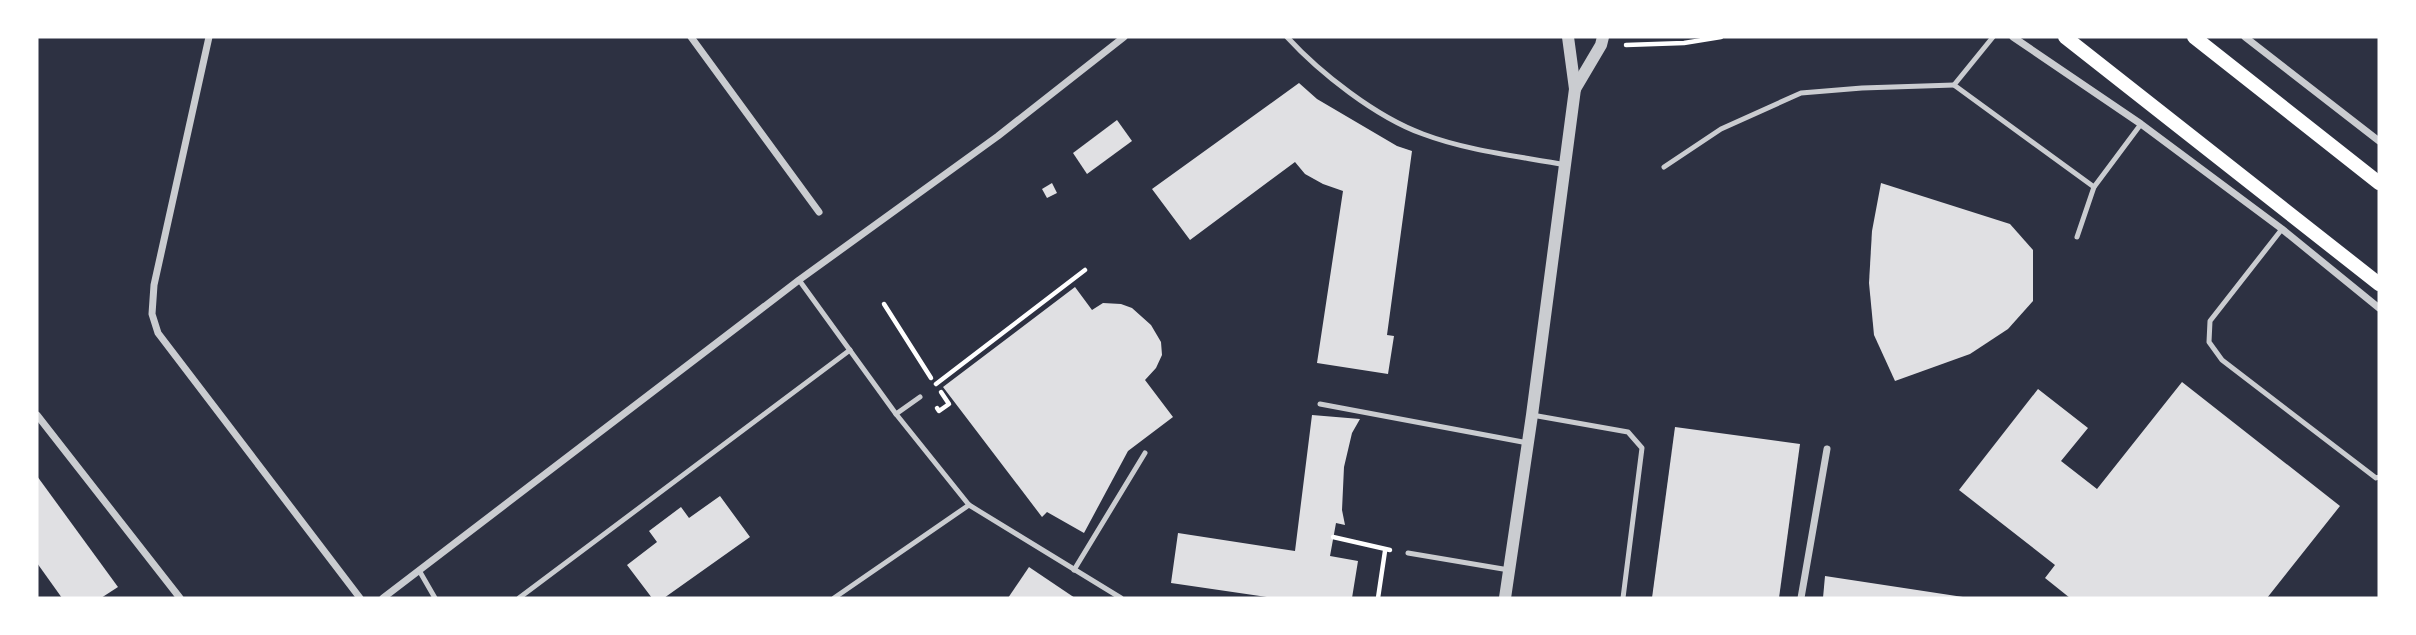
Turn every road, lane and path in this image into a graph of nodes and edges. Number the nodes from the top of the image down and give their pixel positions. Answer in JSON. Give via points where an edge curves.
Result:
{"nodes":[{"id":1,"x":209,"y":37,"type":"edge"},
{"id":2,"x":691,"y":37,"type":"edge"},
{"id":3,"x":1124,"y":37,"type":"edge"},
{"id":4,"x":1287,"y":37,"type":"edge"},
{"id":5,"x":1568,"y":37,"type":"edge"},
{"id":6,"x":1721,"y":37,"type":"edge"},
{"id":7,"x":1993,"y":37,"type":"edge"},
{"id":8,"x":2013,"y":37,"type":"edge"},
{"id":9,"x":2065,"y":37,"type":"edge"},
{"id":10,"x":2194,"y":37,"type":"edge"},
{"id":11,"x":2245,"y":37,"type":"edge"},
{"id":12,"x":1602,"y":41,"type":"edge"},
{"id":13,"x":1954,"y":85,"type":"junction"},
{"id":14,"x":1575,"y":89,"type":"junction"},
{"id":15,"x":2141,"y":124,"type":"junction"},
{"id":16,"x":2379,"y":141,"type":"edge"},
{"id":17,"x":1566,"y":165,"type":"junction"},
{"id":18,"x":1664,"y":167,"type":"dead end"},
{"id":19,"x":2379,"y":183,"type":"edge"},
{"id":20,"x":2094,"y":187,"type":"junction"},
{"id":21,"x":819,"y":212,"type":"dead end"},
{"id":22,"x":2282,"y":229,"type":"junction"},
{"id":23,"x":2077,"y":237,"type":"dead end"},
{"id":24,"x":1086,"y":270,"type":"dead end"},
{"id":25,"x":799,"y":280,"type":"junction"},
{"id":26,"x":2379,"y":284,"type":"edge"},
{"id":27,"x":884,"y":304,"type":"dead end"},
{"id":28,"x":2379,"y":308,"type":"edge"},
{"id":29,"x":850,"y":350,"type":"junction"},
{"id":30,"x":920,"y":397,"type":"dead end"},
{"id":31,"x":1320,"y":404,"type":"dead end"},
{"id":32,"x":896,"y":414,"type":"junction"},
{"id":33,"x":37,"y":415,"type":"edge"},
{"id":34,"x":1532,"y":415,"type":"junction"},
{"id":35,"x":1528,"y":443,"type":"junction"},
{"id":36,"x":1827,"y":449,"type":"dead end"},
{"id":37,"x":1145,"y":453,"type":"dead end"},
{"id":38,"x":2379,"y":477,"type":"edge"},
{"id":39,"x":969,"y":505,"type":"junction"},
{"id":40,"x":1334,"y":537,"type":"dead end"},
{"id":41,"x":1385,"y":549,"type":"junction"},
{"id":42,"x":1409,"y":553,"type":"joint"},
{"id":43,"x":1074,"y":570,"type":"junction"},
{"id":44,"x":1510,"y":570,"type":"junction"},
{"id":45,"x":419,"y":572,"type":"junction"},
{"id":46,"x":180,"y":598,"type":"edge"},
{"id":47,"x":360,"y":598,"type":"edge"},
{"id":48,"x":383,"y":598,"type":"edge"},
{"id":49,"x":435,"y":598,"type":"edge"},
{"id":50,"x":519,"y":598,"type":"edge"},
{"id":51,"x":834,"y":598,"type":"edge"},
{"id":52,"x":1121,"y":598,"type":"edge"},
{"id":53,"x":1378,"y":598,"type":"edge"},
{"id":54,"x":1506,"y":598,"type":"edge"},
{"id":55,"x":1623,"y":598,"type":"edge"},
{"id":56,"x":1801,"y":598,"type":"edge"}],
"edges":[{"from":1,"to":47,"type":"street","via":[[154,285],[152,314],[158,333]]},
{"from":2,"to":21,"type":"street"},
{"from":3,"to":25,"type":"street","via":[[998,136]]},
{"from":4,"to":17,"type":"lane","via":[[1362,102],[1421,134]]},
{"from":5,"to":14,"type":"street"},
{"from":6,"to":12,"type":"path","via":[[1684,43]]},
{"from":7,"to":13,"type":"lane"},
{"from":8,"to":15,"type":"street"},
{"from":9,"to":26,"type":"main road"},
{"from":10,"to":19,"type":"main road"},
{"from":11,"to":16,"type":"street"},
{"from":12,"to":14,"type":"street"},
{"from":13,"to":18,"type":"lane","via":[[1801,93],[1721,129]]},
{"from":13,"to":20,"type":"lane"},
{"from":14,"to":17,"type":"street"},
{"from":15,"to":20,"type":"lane"},
{"from":15,"to":22,"type":"street"},
{"from":17,"to":34,"type":"street"},
{"from":20,"to":23,"type":"lane"},
{"from":22,"to":28,"type":"street"},
{"from":22,"to":38,"type":"lane","via":[[2210,321],[2209,342],[2222,360]]},
{"from":24,"to":27,"type":"path","via":[[935,385]]},
{"from":25,"to":29,"type":"lane"},
{"from":25,"to":45,"type":"street"},
{"from":29,"to":32,"type":"lane"},
{"from":29,"to":50,"type":"lane"},
{"from":30,"to":32,"type":"lane"},
{"from":31,"to":35,"type":"lane"},
{"from":32,"to":39,"type":"lane"},
{"from":33,"to":46,"type":"street"},
{"from":34,"to":35,"type":"street"},
{"from":34,"to":55,"type":"lane","via":[[1628,432],[1642,448]]},
{"from":35,"to":44,"type":"street"},
{"from":36,"to":56,"type":"street"},
{"from":37,"to":43,"type":"lane"},
{"from":39,"to":43,"type":"lane"},
{"from":39,"to":51,"type":"lane"},
{"from":40,"to":41,"type":"path"},
{"from":41,"to":42,"type":"path"},
{"from":41,"to":53,"type":"path"},
{"from":42,"to":44,"type":"lane"},
{"from":43,"to":52,"type":"lane"},
{"from":44,"to":54,"type":"street"},
{"from":45,"to":48,"type":"street"},
{"from":45,"to":49,"type":"lane"}]}
